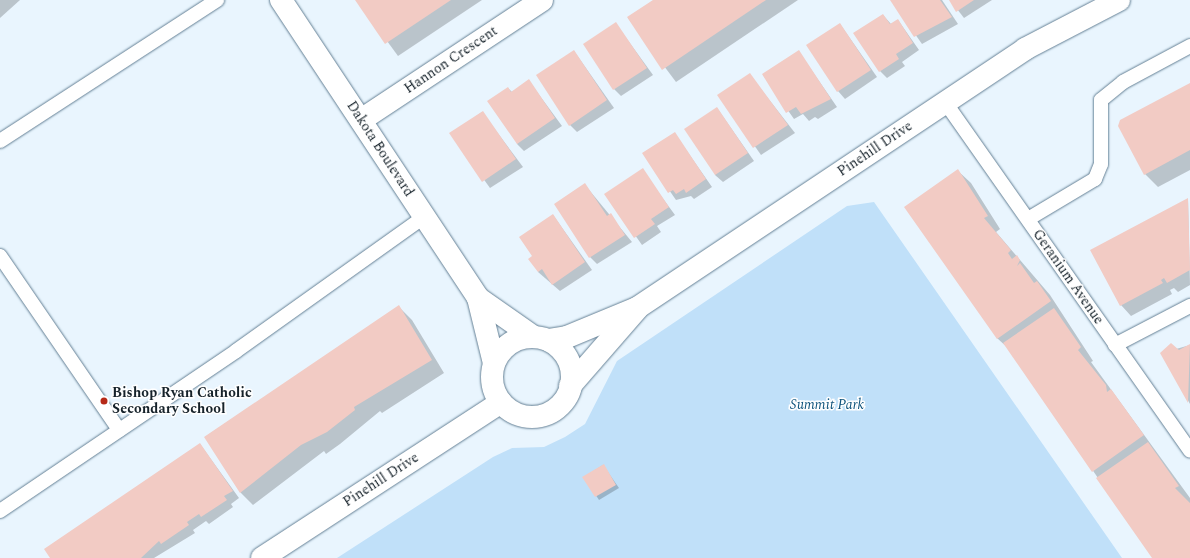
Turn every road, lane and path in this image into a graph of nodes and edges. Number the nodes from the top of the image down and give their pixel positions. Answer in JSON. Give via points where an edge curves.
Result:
{"nodes":[{"id":1,"x":217,"y":0,"type":"edge"},
{"id":2,"x":281,"y":0,"type":"edge"},
{"id":3,"x":542,"y":0,"type":"edge"},
{"id":4,"x":1119,"y":0,"type":"edge"},
{"id":5,"x":1190,"y":46,"type":"edge"},
{"id":6,"x":945,"y":102,"type":"junction"},
{"id":7,"x":361,"y":120,"type":"junction"},
{"id":8,"x":5,"y":138,"type":"edge"},
{"id":9,"x":424,"y":217,"type":"junction"},
{"id":10,"x":1028,"y":220,"type":"junction"},
{"id":11,"x":0,"y":256,"type":"edge"},
{"id":12,"x":478,"y":298,"type":"junction"},
{"id":13,"x":1190,"y":306,"type":"edge"},
{"id":14,"x":638,"y":308,"type":"junction"},
{"id":15,"x":541,"y":338,"type":"junction"},
{"id":16,"x":1116,"y":345,"type":"junction"},
{"id":17,"x":494,"y":363,"type":"junction"},
{"id":18,"x":570,"y":386,"type":"junction"},
{"id":19,"x":500,"y":402,"type":"junction"},
{"id":20,"x":119,"y":430,"type":"junction"},
{"id":21,"x":1190,"y":451,"type":"edge"},
{"id":22,"x":2,"y":504,"type":"edge"},
{"id":23,"x":262,"y":558,"type":"edge"}],
"edges":[{"from":1,"to":8,"type":"lane"},
{"from":2,"to":7,"type":"street","name":"Dakota Boulevard"},
{"from":3,"to":7,"type":"street","name":"Hannon Crescent"},
{"from":4,"to":6,"type":"street","name":"Pinehill Drive","via":[[1052,33]]},
{"from":5,"to":10,"type":"lane","via":[[1123,82],[1102,100],[1101,164],[1095,179]]},
{"from":6,"to":10,"type":"lane","name":"Geranium Avenue"},
{"from":6,"to":14,"type":"street","name":"Pinehill Drive"},
{"from":7,"to":9,"type":"street","name":"Dakota Boulevard"},
{"from":9,"to":12,"type":"street","name":"Dakota Boulevard"},
{"from":9,"to":20,"type":"lane"},
{"from":10,"to":16,"type":"lane","name":"Geranium Avenue"},
{"from":11,"to":20,"type":"lane"},
{"from":12,"to":15,"type":"street","name":"Dakota Boulevard"},
{"from":12,"to":17,"type":"street","name":"Dakota Boulevard"},
{"from":13,"to":16,"type":"lane"},
{"from":14,"to":15,"type":"street","name":"Pinehill Drive","via":[[566,337]]},
{"from":14,"to":18,"type":"street","name":"Pinehill Drive"},
{"from":15,"to":17,"type":"street","via":[[510,343]]},
{"from":15,"to":18,"type":"street","via":[[565,354],[570,364]]},
{"from":16,"to":21,"type":"lane","name":"Geranium Avenue"},
{"from":17,"to":19,"type":"street","via":[[492,383]]},
{"from":18,"to":19,"type":"street","via":[[565,398],[546,414],[521,416]]},
{"from":19,"to":23,"type":"street","name":"Pinehill Drive"},
{"from":20,"to":22,"type":"lane"}]}
